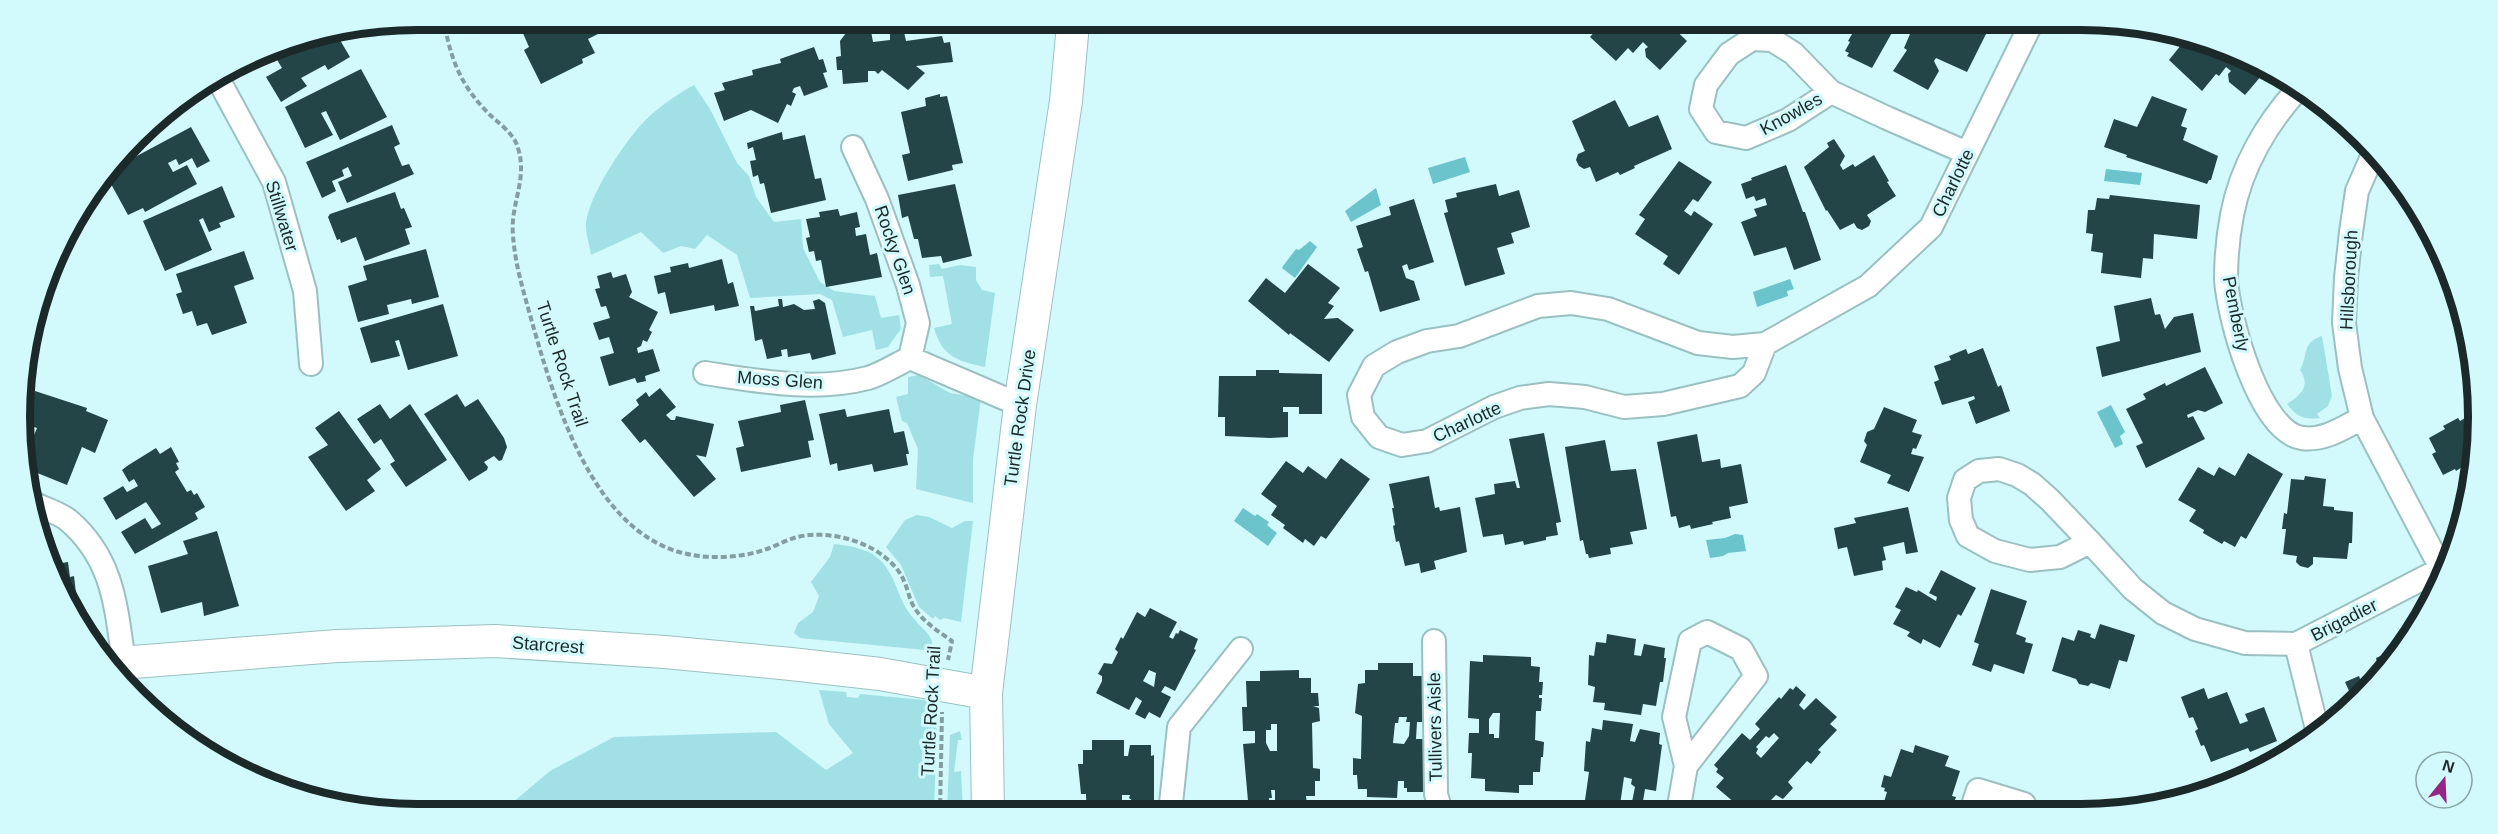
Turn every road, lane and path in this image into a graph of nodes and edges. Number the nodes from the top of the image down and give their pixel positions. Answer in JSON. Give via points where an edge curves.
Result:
{"nodes":[{"id":1,"x":446,"y":30,"type":"edge"},
{"id":2,"x":1072,"y":30,"type":"edge"},
{"id":3,"x":2028,"y":30,"type":"edge"},
{"id":4,"x":220,"y":84,"type":"edge"},
{"id":5,"x":1831,"y":92,"type":"junction"},
{"id":6,"x":2294,"y":94,"type":"edge"},
{"id":7,"x":853,"y":147,"type":"dead end"},
{"id":8,"x":1967,"y":153,"type":"junction"},
{"id":9,"x":2370,"y":160,"type":"edge"},
{"id":10,"x":1765,"y":344,"type":"junction"},
{"id":11,"x":910,"y":358,"type":"junction"},
{"id":12,"x":311,"y":364,"type":"dead end"},
{"id":13,"x":705,"y":373,"type":"dead end"},
{"id":14,"x":1020,"y":405,"type":"junction"},
{"id":15,"x":2362,"y":418,"type":"junction"},
{"id":16,"x":41,"y":507,"type":"edge"},
{"id":17,"x":2090,"y":542,"type":"junction"},
{"id":18,"x":2440,"y":563,"type":"edge"},
{"id":19,"x":2435,"y":574,"type":"edge"},
{"id":20,"x":1434,"y":641,"type":"dead end"},
{"id":21,"x":2296,"y":644,"type":"junction"},
{"id":22,"x":1241,"y":649,"type":"dead end"},
{"id":23,"x":116,"y":660,"type":"edge"},
{"id":24,"x":119,"y":664,"type":"edge"},
{"id":25,"x":943,"y":686,"type":"junction"},
{"id":26,"x":986,"y":693,"type":"junction"},
{"id":27,"x":2316,"y":725,"type":"edge"},
{"id":28,"x":1686,"y":766,"type":"junction"},
{"id":29,"x":940,"y":804,"type":"edge"},
{"id":30,"x":988,"y":804,"type":"edge"},
{"id":31,"x":1171,"y":804,"type":"edge"},
{"id":32,"x":1439,"y":804,"type":"edge"},
{"id":33,"x":1679,"y":804,"type":"edge"},
{"id":34,"x":1974,"y":804,"type":"edge"},
{"id":35,"x":2024,"y":804,"type":"edge"}],
"edges":[{"from":1,"to":25,"type":"path","name":"Turtle Rock Trail","via":[[459,76],[518,144],[523,173],[513,231],[517,268],[567,429],[607,498],[645,537],[687,554],[735,556],[795,537],[822,535],[866,545],[897,569],[925,622],[952,641]]},
{"from":2,"to":14,"type":"street","name":"Turtle Rock Drive","via":[[1066,101]]},
{"from":3,"to":8,"type":"street","name":"Charlotte"},
{"from":4,"to":12,"type":"street","name":"Stillwater","via":[[274,182],[305,291]]},
{"from":5,"to":5,"type":"street","name":"Knowles","via":[[1786,49],[1772,40],[1752,39],[1729,54],[1706,84],[1701,109],[1716,132],[1746,138],[1788,120]]},
{"from":5,"to":8,"type":"street","name":"Knowles"},
{"from":6,"to":15,"type":"street","name":"Pemberly","via":[[2262,138],[2240,184],[2227,250],[2231,310],[2245,363],[2260,395],[2287,431],[2300,438],[2319,438]]},
{"from":7,"to":11,"type":"street","name":"Rocky Glen","via":[[877,199],[908,285],[918,323]]},
{"from":8,"to":10,"type":"street","name":"Charlotte","via":[[1931,227],[1868,286]]},
{"from":9,"to":15,"type":"street","name":"Hillsborough","via":[[2357,191],[2344,322]]},
{"from":10,"to":10,"type":"street","name":"Charlotte","via":[[1733,347],[1698,343],[1608,309],[1571,303],[1538,306],[1459,336],[1427,341],[1397,352],[1374,366],[1359,395],[1363,417],[1379,437],[1402,445],[1427,441],[1520,398],[1549,394],[1624,407],[1663,404],[1740,386],[1754,373]]},
{"from":11,"to":13,"type":"street","name":"Moss Glen","via":[[870,378],[818,386]]},
{"from":11,"to":14,"type":"street"},
{"from":14,"to":26,"type":"street","name":"Turtle Rock Drive"},
{"from":15,"to":18,"type":"street","name":"Hillsborough"},
{"from":16,"to":23,"type":"street","via":[[67,519],[97,551],[114,592]]},
{"from":17,"to":17,"type":"street","name":"Brigadier","via":[[2060,557],[2030,560],[1995,551],[1968,536],[1961,520],[1959,498],[1965,480],[1979,471],[1999,469],[2017,475],[2050,500]]},
{"from":17,"to":21,"type":"street","name":"Brigadier","via":[[2133,589],[2163,613],[2195,629],[2245,643]]},
{"from":19,"to":21,"type":"street","name":"Brigadier"},
{"from":20,"to":32,"type":"street","name":"Tullivers Aisle"},
{"from":21,"to":27,"type":"street"},
{"from":22,"to":31,"type":"street","via":[[1179,727]]},
{"from":24,"to":25,"type":"street","name":"Starcrest","via":[[337,646],[495,641],[790,664]]},
{"from":25,"to":26,"type":"street","name":"Starcrest"},
{"from":25,"to":29,"type":"path","name":"Turtle Rock Trail"},
{"from":26,"to":30,"type":"street","name":"Turtle Rock Drive"},
{"from":28,"to":28,"type":"street","via":[[1674,717],[1690,641],[1707,632],[1741,649],[1756,676]]},
{"from":28,"to":33,"type":"street"},
{"from":34,"to":35,"type":"street","via":[[1978,790]]}]}
